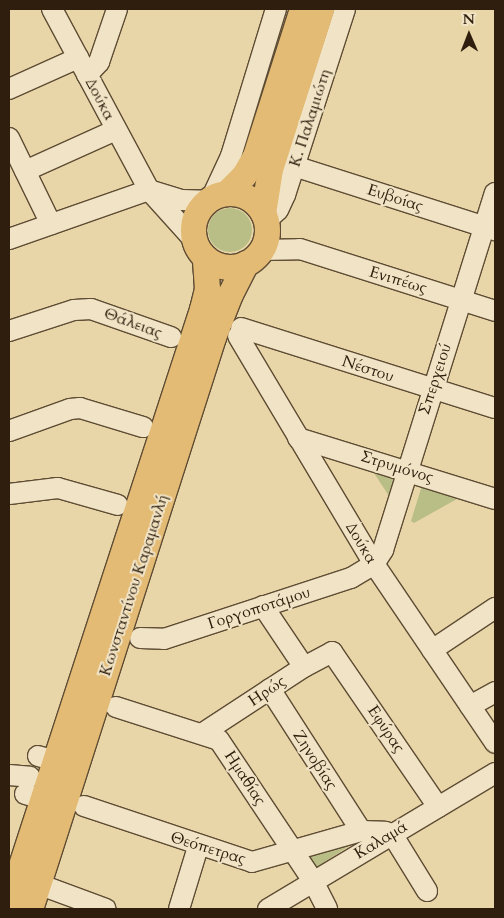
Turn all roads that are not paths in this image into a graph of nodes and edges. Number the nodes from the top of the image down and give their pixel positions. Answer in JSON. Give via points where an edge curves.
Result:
{"nodes":[{"id":1,"x":52,"y":9,"type":"edge"},
{"id":2,"x":117,"y":9,"type":"edge"},
{"id":3,"x":276,"y":9,"type":"edge"},
{"id":4,"x":302,"y":9,"type":"edge"},
{"id":5,"x":321,"y":9,"type":"edge"},
{"id":6,"x":345,"y":9,"type":"edge"},
{"id":7,"x":78,"y":58,"type":"junction"},
{"id":8,"x":87,"y":75,"type":"junction"},
{"id":9,"x":9,"y":89,"type":"edge"},
{"id":10,"x":116,"y":130,"type":"junction"},
{"id":11,"x":9,"y":138,"type":"edge"},
{"id":12,"x":294,"y":166,"type":"junction"},
{"id":13,"x":25,"y":171,"type":"junction"},
{"id":14,"x":149,"y":190,"type":"junction"},
{"id":15,"x":495,"y":193,"type":"edge"},
{"id":16,"x":215,"y":197,"type":"junction"},
{"id":17,"x":51,"y":224,"type":"junction"},
{"id":18,"x":490,"y":228,"type":"edge"},
{"id":19,"x":261,"y":235,"type":"junction"},
{"id":20,"x":9,"y":239,"type":"edge"},
{"id":21,"x":200,"y":249,"type":"junction"},
{"id":22,"x":461,"y":300,"type":"junction"},
{"id":23,"x":495,"y":311,"type":"edge"},
{"id":24,"x":9,"y":331,"type":"edge"},
{"id":25,"x":239,"y":332,"type":"joint"},
{"id":26,"x":172,"y":337,"type":"dead end"},
{"id":27,"x":432,"y":389,"type":"junction"},
{"id":28,"x":495,"y":408,"type":"edge"},
{"id":29,"x":10,"y":427,"type":"edge"},
{"id":30,"x":143,"y":427,"type":"dead end"},
{"id":31,"x":298,"y":438,"type":"junction"},
{"id":32,"x":407,"y":469,"type":"junction"},
{"id":33,"x":9,"y":494,"type":"edge"},
{"id":34,"x":495,"y":499,"type":"edge"},
{"id":35,"x":118,"y":505,"type":"dead end"},
{"id":36,"x":374,"y":564,"type":"junction"},
{"id":37,"x":263,"y":606,"type":"junction"},
{"id":38,"x":495,"y":608,"type":"edge"},
{"id":39,"x":140,"y":638,"type":"dead end"},
{"id":40,"x":432,"y":650,"type":"junction"},
{"id":41,"x":332,"y":652,"type":"joint"},
{"id":42,"x":304,"y":667,"type":"junction"},
{"id":43,"x":270,"y":690,"type":"junction"},
{"id":44,"x":495,"y":692,"type":"edge"},
{"id":45,"x":470,"y":706,"type":"junction"},
{"id":46,"x":116,"y":707,"type":"dead end"},
{"id":47,"x":203,"y":733,"type":"junction"},
{"id":48,"x":495,"y":743,"type":"edge"},
{"id":49,"x":495,"y":773,"type":"edge"},
{"id":50,"x":9,"y":775,"type":"edge"},
{"id":51,"x":32,"y":790,"type":"junction"},
{"id":52,"x":84,"y":806,"type":"dead end"},
{"id":53,"x":438,"y":807,"type":"junction"},
{"id":54,"x":361,"y":832,"type":"junction"},
{"id":55,"x":392,"y":834,"type":"junction"},
{"id":56,"x":198,"y":846,"type":"junction"},
{"id":57,"x":291,"y":849,"type":"junction"},
{"id":58,"x":313,"y":880,"type":"junction"},
{"id":59,"x":47,"y":887,"type":"junction"},
{"id":60,"x":427,"y":891,"type":"dead end"},
{"id":61,"x":9,"y":902,"type":"edge"},
{"id":62,"x":30,"y":909,"type":"edge"},
{"id":63,"x":106,"y":909,"type":"edge"},
{"id":64,"x":179,"y":909,"type":"edge"},
{"id":65,"x":268,"y":909,"type":"edge"},
{"id":66,"x":327,"y":909,"type":"edge"}],
"edges":[{"from":1,"to":7,"type":"street","name":"Δούκα"},
{"from":2,"to":8,"type":"street","via":[[99,62]]},
{"from":3,"to":16,"type":"street","name":"Κωνσταντίνου Καραμανλή","via":[[231,156]]},
{"from":4,"to":16,"type":"main road","name":"Κωνσταντίνου Καραμανλή","via":[[255,156],[244,175]]},
{"from":5,"to":19,"type":"main road","name":"Κωνσταντίνου Καραμανλή","via":[[270,168]]},
{"from":6,"to":12,"type":"street","name":"Κ. Παλαμιώτη"},
{"from":7,"to":8,"type":"street","name":"Δούκα"},
{"from":7,"to":9,"type":"street"},
{"from":8,"to":10,"type":"street","name":"Δούκα"},
{"from":10,"to":13,"type":"street"},
{"from":10,"to":14,"type":"street","name":"Δούκα"},
{"from":11,"to":13,"type":"street"},
{"from":12,"to":18,"type":"street","name":"Ευβοίας"},
{"from":12,"to":19,"type":"street","name":"Κ. Παλαμιώτη","via":[[281,206]]},
{"from":13,"to":17,"type":"street"},
{"from":14,"to":16,"type":"street","via":[[182,200]]},
{"from":14,"to":17,"type":"street"},
{"from":14,"to":21,"type":"street","name":"Δούκα"},
{"from":15,"to":18,"type":"street","name":"Σπερχειού"},
{"from":16,"to":19,"type":"main road","via":[[245,196]]},
{"from":16,"to":21,"type":"main road","name":"Κωνσταντίνου Καραμανλή","via":[[194,219]]},
{"from":17,"to":20,"type":"street"},
{"from":18,"to":22,"type":"street","name":"Σπερχειού"},
{"from":19,"to":21,"type":"main road","via":[[225,267]]},
{"from":19,"to":22,"type":"street","name":"Ενιπέως"},
{"from":19,"to":59,"type":"main road","name":"Κωνσταντίνου Καραμανλή","via":[[230,294],[213,337]]},
{"from":21,"to":51,"type":"main road","name":"Κωνσταντίνου Καραμανλή","via":[[207,288],[202,310],[47,758]]},
{"from":22,"to":23,"type":"street","name":"Ενιπέως"},
{"from":22,"to":27,"type":"street","name":"Σπερχειού"},
{"from":24,"to":26,"type":"street","name":"Θάλειας","via":[[74,310],[91,309]]},
{"from":25,"to":27,"type":"street","name":"Νέστου"},
{"from":25,"to":31,"type":"street","name":"Δούκα"},
{"from":27,"to":28,"type":"street","name":"Νέστου"},
{"from":27,"to":32,"type":"street","name":"Σπερχειού"},
{"from":29,"to":30,"type":"street","via":[[80,408]]},
{"from":31,"to":32,"type":"street","name":"Στρυμόνος"},
{"from":31,"to":36,"type":"street","name":"Δούκα"},
{"from":32,"to":34,"type":"street","name":"Στρυμόνος"},
{"from":32,"to":36,"type":"street","name":"Σπερχειού","via":[[383,550]]},
{"from":33,"to":35,"type":"street","via":[[58,488]]},
{"from":36,"to":37,"type":"street","name":"Γοργοποτάμου","via":[[351,578]]},
{"from":36,"to":40,"type":"street","name":"Δούκα"},
{"from":37,"to":39,"type":"street","name":"Γοργοποτάμου","via":[[164,639]]},
{"from":37,"to":42,"type":"street"},
{"from":38,"to":40,"type":"street"},
{"from":40,"to":45,"type":"street","name":"Δούκα"},
{"from":41,"to":42,"type":"street","name":"Ηρώς"},
{"from":41,"to":53,"type":"street","name":"Εφύρας"},
{"from":42,"to":43,"type":"street","name":"Ηρώς"},
{"from":43,"to":47,"type":"street","name":"Ηρώς"},
{"from":43,"to":54,"type":"street","name":"Ζηνοβίας"},
{"from":44,"to":45,"type":"street"},
{"from":45,"to":48,"type":"street","name":"Δούκα"},
{"from":46,"to":47,"type":"street","name":"Ημαθίας"},
{"from":47,"to":57,"type":"street","name":"Ημαθίας","via":[[219,740]]},
{"from":49,"to":53,"type":"street","name":"Καλαμά"},
{"from":50,"to":51,"type":"street"},
{"from":51,"to":61,"type":"main road","name":"Κωνσταντίνου Καραμανλή"},
{"from":52,"to":56,"type":"street","name":"Θεόπετρας"},
{"from":53,"to":55,"type":"street","name":"Καλαμά"},
{"from":54,"to":55,"type":"street","name":"Θεόπετρας","via":[[377,830]]},
{"from":54,"to":57,"type":"street","name":"Θεόπετρας"},
{"from":55,"to":58,"type":"street","name":"Καλαμά"},
{"from":55,"to":60,"type":"street"},
{"from":56,"to":57,"type":"street","name":"Θεόπετρας","via":[[252,862]]},
{"from":56,"to":64,"type":"street"},
{"from":57,"to":58,"type":"street","name":"Ημαθίας"},
{"from":58,"to":65,"type":"street","name":"Καλαμά"},
{"from":58,"to":66,"type":"street","name":"Ημαθίας"},
{"from":59,"to":62,"type":"main road","name":"Κωνσταντίνου Καραμανλή"},
{"from":59,"to":63,"type":"street"}]}
